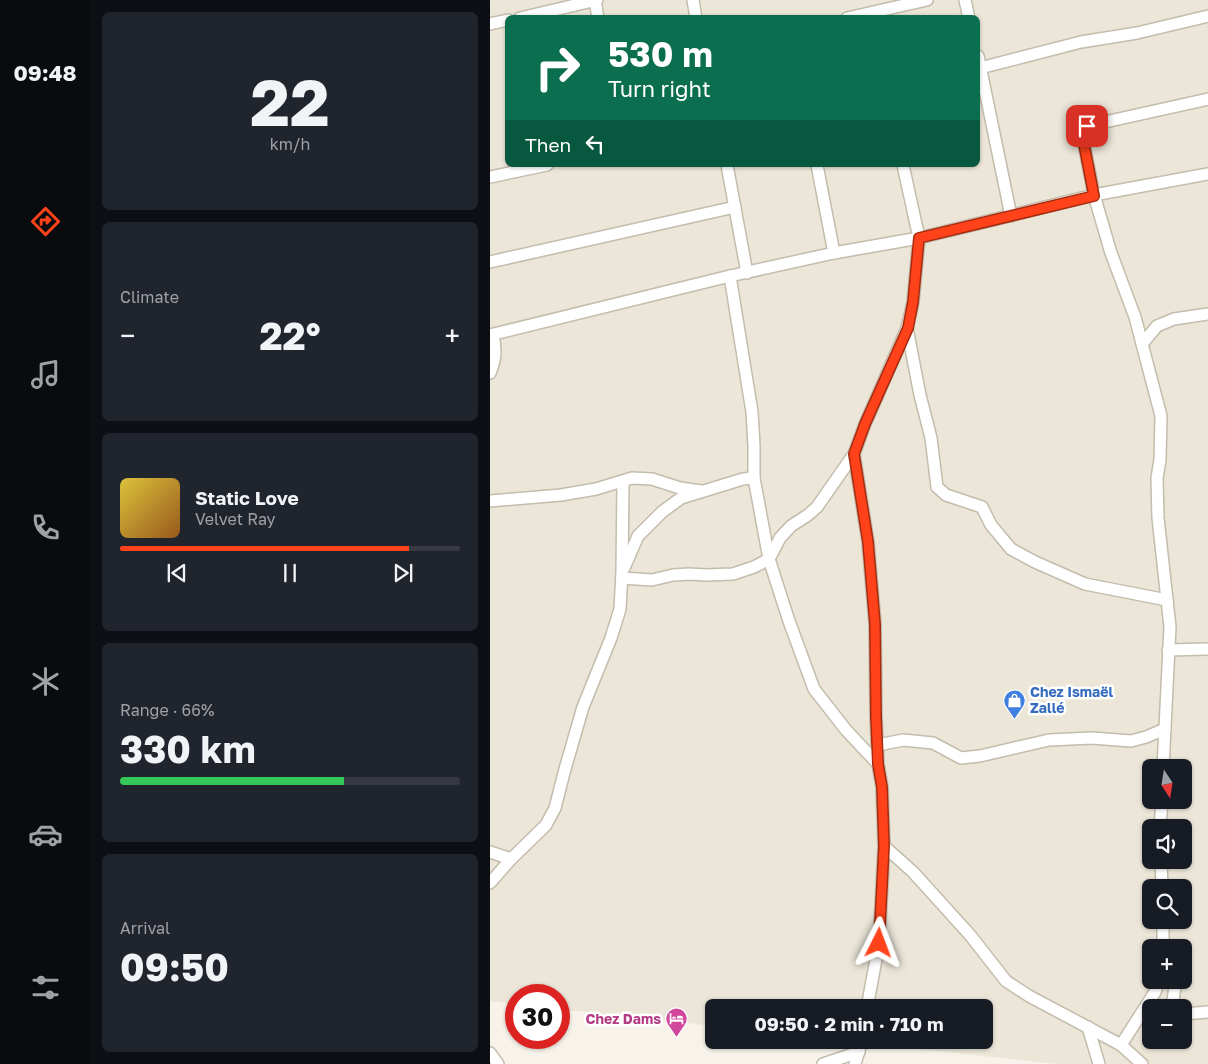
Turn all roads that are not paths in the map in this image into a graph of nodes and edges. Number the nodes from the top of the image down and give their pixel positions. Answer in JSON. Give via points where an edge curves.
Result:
{"nodes":[{"id":1,"x":596,"y":0,"type":"edge"},
{"id":2,"x":693,"y":0,"type":"edge"},
{"id":3,"x":867,"y":0,"type":"edge"},
{"id":4,"x":927,"y":0,"type":"edge"},
{"id":5,"x":965,"y":0,"type":"edge"},
{"id":6,"x":533,"y":15,"type":"edge"},
{"id":7,"x":598,"y":15,"type":"edge"},
{"id":8,"x":696,"y":15,"type":"edge"},
{"id":9,"x":870,"y":15,"type":"edge"},
{"id":10,"x":968,"y":15,"type":"edge"},
{"id":11,"x":1208,"y":16,"type":"edge"},
{"id":12,"x":505,"y":21,"type":"edge"},
{"id":13,"x":490,"y":24,"type":"edge"},
{"id":14,"x":980,"y":68,"type":"joint"},
{"id":15,"x":1208,"y":99,"type":"edge"},
{"id":16,"x":535,"y":167,"type":"edge"},
{"id":17,"x":727,"y":167,"type":"edge"},
{"id":18,"x":817,"y":167,"type":"edge"},
{"id":19,"x":903,"y":167,"type":"edge"},
{"id":20,"x":1208,"y":174,"type":"edge"},
{"id":21,"x":490,"y":177,"type":"edge"},
{"id":22,"x":1094,"y":196,"type":"junction"},
{"id":23,"x":735,"y":206,"type":"junction"},
{"id":24,"x":1011,"y":216,"type":"junction"},
{"id":25,"x":919,"y":238,"type":"junction"},
{"id":26,"x":834,"y":254,"type":"junction"},
{"id":27,"x":490,"y":262,"type":"edge"},
{"id":28,"x":747,"y":273,"type":"junction"},
{"id":29,"x":730,"y":276,"type":"junction"},
{"id":30,"x":1208,"y":314,"type":"edge"},
{"id":31,"x":908,"y":328,"type":"junction"},
{"id":32,"x":492,"y":335,"type":"edge"},
{"id":33,"x":1142,"y":344,"type":"junction"},
{"id":34,"x":490,"y":373,"type":"edge"},
{"id":35,"x":854,"y":454,"type":"junction"},
{"id":36,"x":754,"y":478,"type":"junction"},
{"id":37,"x":624,"y":481,"type":"junction"},
{"id":38,"x":701,"y":491,"type":"junction"},
{"id":39,"x":490,"y":500,"type":"edge"},
{"id":40,"x":769,"y":558,"type":"junction"},
{"id":41,"x":622,"y":575,"type":"junction"},
{"id":42,"x":1167,"y":600,"type":"junction"},
{"id":43,"x":1208,"y":649,"type":"edge"},
{"id":44,"x":1168,"y":650,"type":"junction"},
{"id":45,"x":1165,"y":730,"type":"junction"},
{"id":46,"x":878,"y":745,"type":"junction"},
{"id":47,"x":1163,"y":759,"type":"edge"},
{"id":48,"x":878,"y":764,"type":"junction"},
{"id":49,"x":884,"y":846,"type":"junction"},
{"id":50,"x":490,"y":852,"type":"edge"},
{"id":51,"x":511,"y":859,"type":"junction"},
{"id":52,"x":490,"y":883,"type":"edge"},
{"id":53,"x":1156,"y":989,"type":"edge"},
{"id":54,"x":870,"y":999,"type":"edge"},
{"id":55,"x":1208,"y":1012,"type":"edge"},
{"id":56,"x":1192,"y":1013,"type":"edge"},
{"id":57,"x":1088,"y":1027,"type":"junction"},
{"id":58,"x":1121,"y":1045,"type":"junction"},
{"id":59,"x":860,"y":1049,"type":"edge"},
{"id":60,"x":859,"y":1052,"type":"junction"},
{"id":61,"x":490,"y":1053,"type":"edge"},
{"id":62,"x":1137,"y":1062,"type":"edge"},
{"id":63,"x":498,"y":1064,"type":"edge"},
{"id":64,"x":823,"y":1064,"type":"edge"},
{"id":65,"x":855,"y":1064,"type":"edge"},
{"id":66,"x":1100,"y":1064,"type":"edge"}],
"edges":[{"from":1,"to":6,"type":"street"},
{"from":1,"to":7,"type":"street"},
{"from":2,"to":8,"type":"street"},
{"from":3,"to":9,"type":"street"},
{"from":4,"to":9,"type":"street"},
{"from":5,"to":10,"type":"street"},
{"from":11,"to":14,"type":"street","via":[[1082,42]]},
{"from":12,"to":13,"type":"street"},
{"from":14,"to":24,"type":"street"},
{"from":15,"to":22,"type":"street","via":[[1083,128]]},
{"from":16,"to":21,"type":"street"},
{"from":17,"to":23,"type":"street"},
{"from":18,"to":26,"type":"street"},
{"from":19,"to":25,"type":"street"},
{"from":20,"to":22,"type":"street"},
{"from":22,"to":24,"type":"street"},
{"from":22,"to":33,"type":"street"},
{"from":23,"to":27,"type":"street"},
{"from":23,"to":28,"type":"street"},
{"from":24,"to":25,"type":"street"},
{"from":25,"to":26,"type":"street"},
{"from":25,"to":31,"type":"street"},
{"from":26,"to":28,"type":"street"},
{"from":28,"to":29,"type":"street"},
{"from":29,"to":32,"type":"street"},
{"from":29,"to":36,"type":"street","via":[[752,412]]},
{"from":30,"to":33,"type":"street","via":[[1174,319],[1157,326]]},
{"from":31,"to":35,"type":"street"},
{"from":31,"to":42,"type":"street","via":[[931,438],[937,487],[946,495],[982,507],[1011,549],[1035,562],[1085,584]]},
{"from":32,"to":34,"type":"street","via":[[496,350]]},
{"from":33,"to":42,"type":"street","via":[[1161,416],[1158,518]]},
{"from":35,"to":40,"type":"street","via":[[817,507],[791,526]]},
{"from":35,"to":46,"type":"street","via":[[868,542],[875,624]]},
{"from":36,"to":38,"type":"street"},
{"from":36,"to":40,"type":"street"},
{"from":37,"to":38,"type":"street","via":[[652,479]]},
{"from":37,"to":39,"type":"street","via":[[561,495]]},
{"from":37,"to":41,"type":"street"},
{"from":38,"to":41,"type":"street","via":[[681,498],[638,536]]},
{"from":40,"to":41,"type":"street","via":[[733,574],[672,575],[652,580]]},
{"from":40,"to":48,"type":"street","via":[[814,690]]},
{"from":41,"to":51,"type":"street","via":[[620,609],[583,707],[555,808],[546,825]]},
{"from":42,"to":44,"type":"street"},
{"from":43,"to":44,"type":"street"},
{"from":44,"to":45,"type":"street"},
{"from":45,"to":46,"type":"street","via":[[1131,741],[1092,738],[1049,740],[961,758],[933,743],[903,740]]},
{"from":45,"to":47,"type":"street"},
{"from":46,"to":48,"type":"street"},
{"from":48,"to":49,"type":"street"},
{"from":49,"to":54,"type":"street","via":[[879,943]]},
{"from":49,"to":57,"type":"street","via":[[913,872],[970,935],[1006,981]]},
{"from":50,"to":51,"type":"street"},
{"from":51,"to":52,"type":"street"},
{"from":53,"to":58,"type":"street"},
{"from":55,"to":56,"type":"street"},
{"from":57,"to":58,"type":"street"},
{"from":57,"to":66,"type":"street"},
{"from":58,"to":62,"type":"street"},
{"from":59,"to":60,"type":"street"},
{"from":60,"to":64,"type":"street"},
{"from":60,"to":65,"type":"street"},
{"from":61,"to":63,"type":"street"}]}
